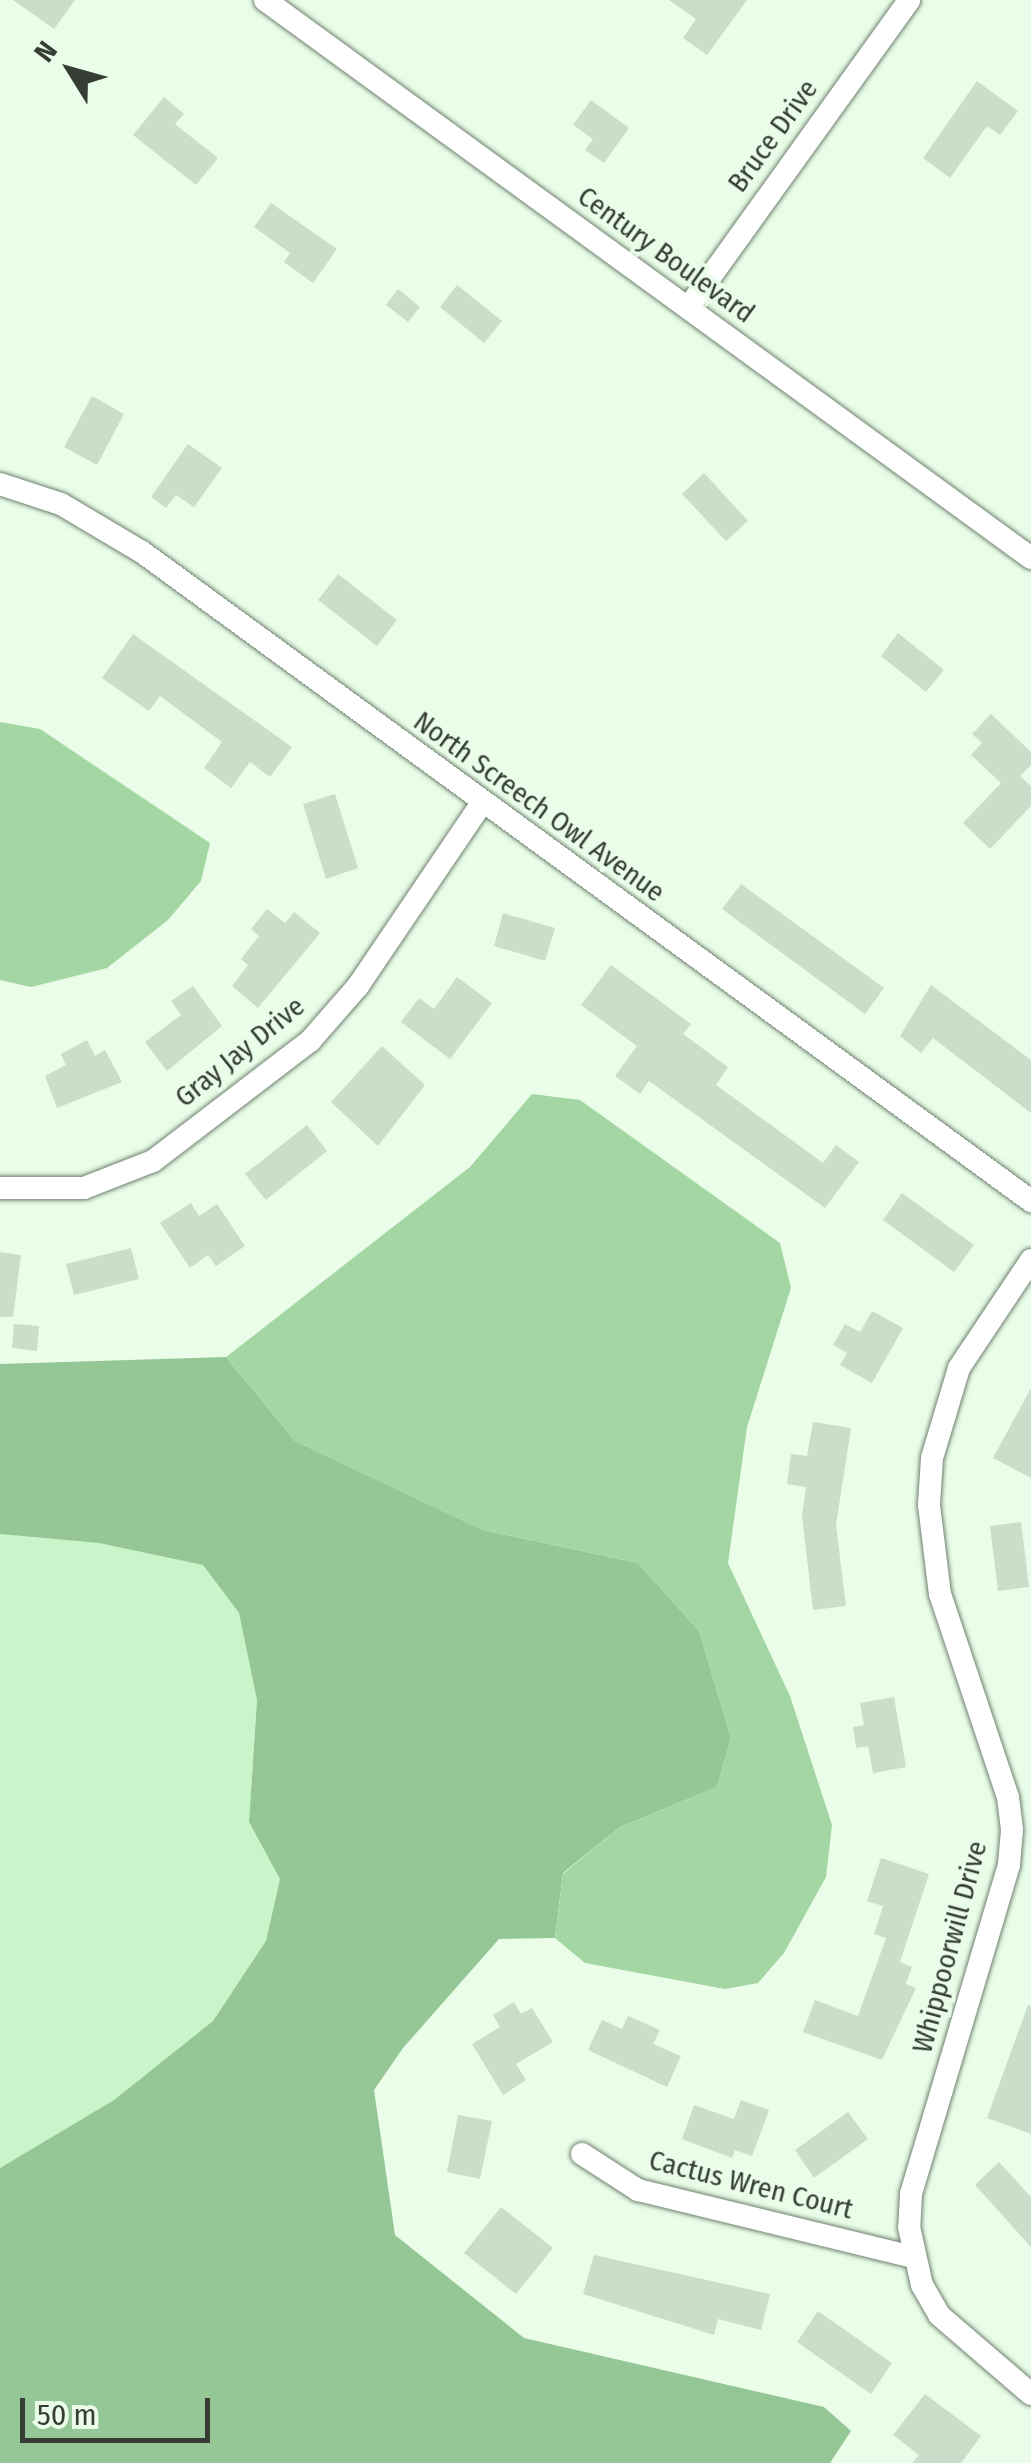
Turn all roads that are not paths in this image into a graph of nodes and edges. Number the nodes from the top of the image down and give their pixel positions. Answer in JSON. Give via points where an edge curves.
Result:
{"nodes":[{"id":1,"x":266,"y":0,"type":"edge"},
{"id":2,"x":909,"y":0,"type":"edge"},
{"id":3,"x":688,"y":308,"type":"junction"},
{"id":4,"x":0,"y":484,"type":"edge"},
{"id":5,"x":1031,"y":558,"type":"edge"},
{"id":6,"x":482,"y":803,"type":"junction"},
{"id":7,"x":0,"y":1188,"type":"edge"},
{"id":8,"x":1031,"y":1201,"type":"edge"},
{"id":9,"x":1031,"y":1260,"type":"edge"},
{"id":10,"x":582,"y":2154,"type":"dead end"},
{"id":11,"x":913,"y":2257,"type":"junction"},
{"id":12,"x":1031,"y":2394,"type":"edge"}],
"edges":[{"from":1,"to":3,"type":"street","name":"Century Boulevard"},
{"from":2,"to":3,"type":"street","name":"Bruce Drive"},
{"from":3,"to":5,"type":"street","name":"Century Boulevard"},
{"from":4,"to":6,"type":"street","name":"North Screech Owl Avenue","via":[[61,504],[142,552]]},
{"from":6,"to":7,"type":"street","name":"Gray Jay Drive","via":[[358,986],[310,1042],[153,1161],[84,1188]]},
{"from":6,"to":8,"type":"street","name":"North Screech Owl Avenue"},
{"from":9,"to":11,"type":"street","name":"Whippoorwill Drive","via":[[960,1368],[932,1458],[929,1520],[940,1594],[1008,1797],[1012,1830],[1009,1865],[911,2194]]},
{"from":10,"to":11,"type":"street","name":"Cactus Wren Court","via":[[638,2190]]},
{"from":11,"to":12,"type":"street","name":"Whippoorwill Drive","via":[[939,2315]]}]}
